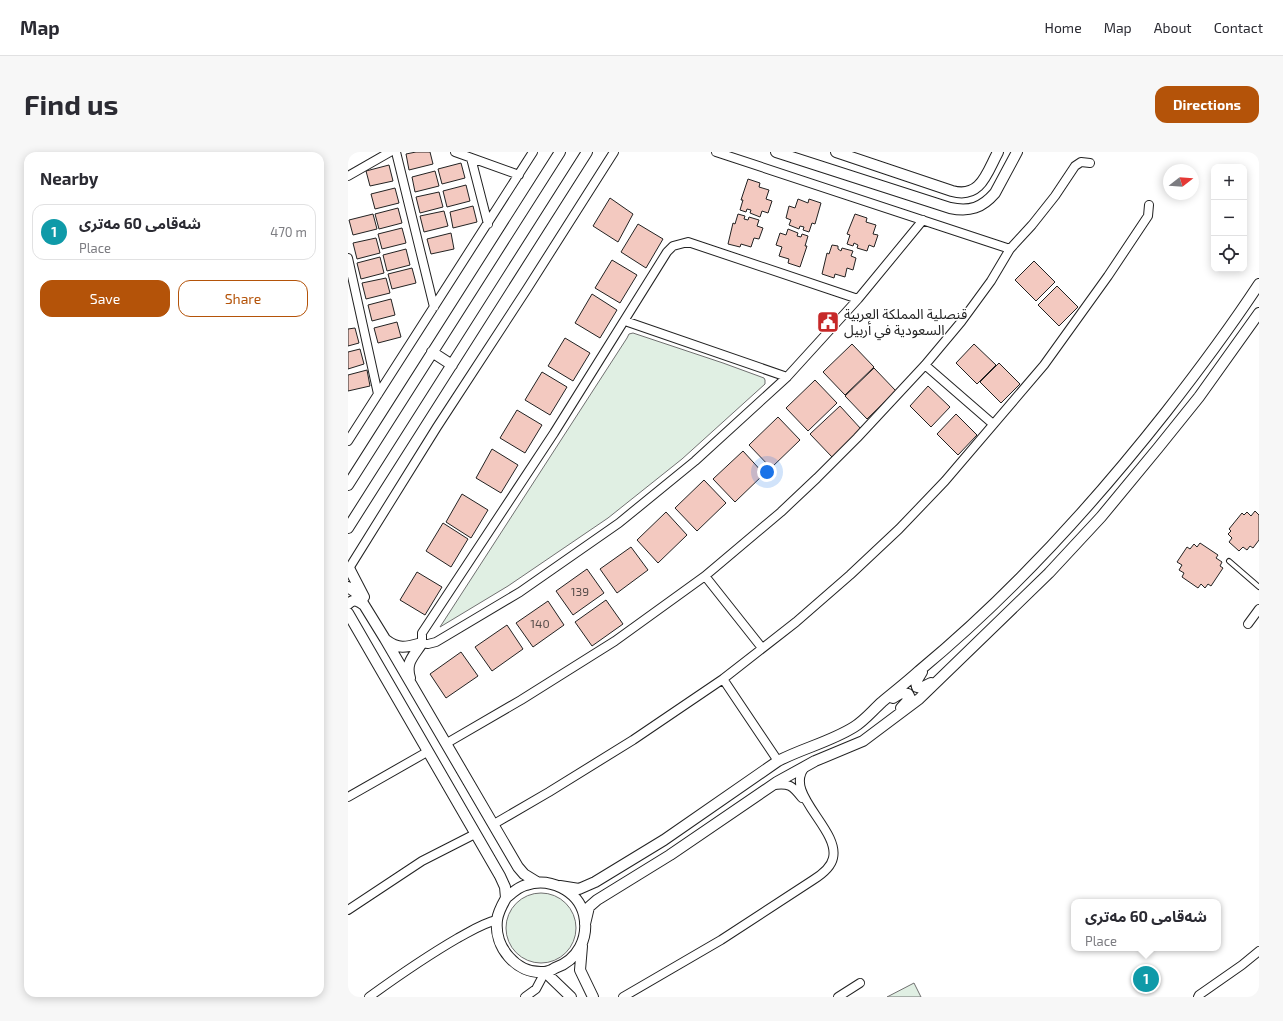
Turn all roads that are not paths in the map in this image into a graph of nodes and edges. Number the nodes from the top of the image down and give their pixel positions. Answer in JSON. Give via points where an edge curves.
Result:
{"nodes":[{"id":1,"x":390,"y":152,"type":"edge"},
{"id":2,"x":396,"y":152,"type":"edge"},
{"id":3,"x":454,"y":152,"type":"edge"},
{"id":4,"x":533,"y":152,"type":"edge"},
{"id":5,"x":560,"y":152,"type":"edge"},
{"id":6,"x":587,"y":152,"type":"edge"},
{"id":7,"x":614,"y":152,"type":"edge"},
{"id":8,"x":716,"y":152,"type":"edge"},
{"id":9,"x":776,"y":152,"type":"edge"},
{"id":10,"x":836,"y":152,"type":"edge"},
{"id":11,"x":998,"y":152,"type":"edge"},
{"id":12,"x":1017,"y":152,"type":"edge"},
{"id":13,"x":470,"y":158,"type":"junction"},
{"id":14,"x":1090,"y":163,"type":"dead end"},
{"id":15,"x":519,"y":175,"type":"junction"},
{"id":16,"x":348,"y":176,"type":"edge"},
{"id":17,"x":1149,"y":205,"type":"dead end"},
{"id":18,"x":923,"y":220,"type":"junction"},
{"id":19,"x":488,"y":224,"type":"junction"},
{"id":20,"x":1010,"y":249,"type":"junction"},
{"id":21,"x":348,"y":258,"type":"edge"},
{"id":22,"x":1259,"y":284,"type":"edge"},
{"id":23,"x":858,"y":299,"type":"junction"},
{"id":24,"x":434,"y":307,"type":"junction"},
{"id":25,"x":1259,"y":313,"type":"edge"},
{"id":26,"x":625,"y":321,"type":"junction"},
{"id":27,"x":432,"y":352,"type":"junction"},
{"id":28,"x":452,"y":365,"type":"junction"},
{"id":29,"x":925,"y":365,"type":"junction"},
{"id":30,"x":787,"y":377,"type":"junction"},
{"id":31,"x":378,"y":394,"type":"junction"},
{"id":32,"x":993,"y":424,"type":"junction"},
{"id":33,"x":348,"y":442,"type":"edge"},
{"id":34,"x":348,"y":484,"type":"edge"},
{"id":35,"x":348,"y":528,"type":"edge"},
{"id":36,"x":1229,"y":561,"type":"dead end"},
{"id":37,"x":349,"y":569,"type":"edge"},
{"id":38,"x":705,"y":576,"type":"junction"},
{"id":39,"x":348,"y":587,"type":"edge"},
{"id":40,"x":1259,"y":587,"type":"edge"},
{"id":41,"x":348,"y":604,"type":"edge"},
{"id":42,"x":364,"y":605,"type":"junction"},
{"id":43,"x":1259,"y":609,"type":"edge"},
{"id":44,"x":348,"y":613,"type":"edge"},
{"id":45,"x":1248,"y":624,"type":"dead end"},
{"id":46,"x":377,"y":626,"type":"junction"},
{"id":47,"x":385,"y":639,"type":"junction"},
{"id":48,"x":422,"y":643,"type":"junction"},
{"id":49,"x":762,"y":648,"type":"junction"},
{"id":50,"x":930,"y":663,"type":"junction"},
{"id":51,"x":940,"y":678,"type":"junction"},
{"id":52,"x":723,"y":679,"type":"junction"},
{"id":53,"x":411,"y":682,"type":"junction"},
{"id":54,"x":873,"y":710,"type":"junction"},
{"id":55,"x":886,"y":724,"type":"junction"},
{"id":56,"x":447,"y":743,"type":"junction"},
{"id":57,"x":427,"y":752,"type":"junction"},
{"id":58,"x":778,"y":761,"type":"junction"},
{"id":59,"x":806,"y":766,"type":"junction"},
{"id":60,"x":772,"y":785,"type":"junction"},
{"id":61,"x":348,"y":797,"type":"edge"},
{"id":62,"x":815,"y":814,"type":"junction"},
{"id":63,"x":494,"y":824,"type":"junction"},
{"id":64,"x":474,"y":834,"type":"junction"},
{"id":65,"x":537,"y":882,"type":"junction"},
{"id":66,"x":560,"y":886,"type":"junction"},
{"id":67,"x":506,"y":898,"type":"junction"},
{"id":68,"x":348,"y":910,"type":"edge"},
{"id":69,"x":497,"y":920,"type":"junction"},
{"id":70,"x":585,"y":924,"type":"junction"},
{"id":71,"x":584,"y":937,"type":"junction"},
{"id":72,"x":1259,"y":951,"type":"edge"},
{"id":73,"x":545,"y":972,"type":"junction"},
{"id":74,"x":860,"y":983,"type":"dead end"},
{"id":75,"x":631,"y":991,"type":"junction"},
{"id":76,"x":369,"y":997,"type":"edge"},
{"id":77,"x":525,"y":997,"type":"edge"},
{"id":78,"x":571,"y":997,"type":"edge"},
{"id":79,"x":594,"y":997,"type":"edge"},
{"id":80,"x":616,"y":997,"type":"edge"},
{"id":81,"x":623,"y":997,"type":"edge"},
{"id":82,"x":838,"y":997,"type":"edge"},
{"id":83,"x":1198,"y":997,"type":"edge"}],
"edges":[{"from":1,"to":16,"type":"street"},
{"from":2,"to":24,"type":"street"},
{"from":3,"to":13,"type":"street"},
{"from":4,"to":15,"type":"street"},
{"from":5,"to":27,"type":"street"},
{"from":6,"to":28,"type":"street"},
{"from":7,"to":37,"type":"street"},
{"from":8,"to":18,"type":"street"},
{"from":9,"to":12,"type":"street","via":[[961,211],[976,208],[990,199]]},
{"from":10,"to":11,"type":"street","via":[[964,193],[976,189],[982,182]]},
{"from":13,"to":15,"type":"street"},
{"from":13,"to":19,"type":"street"},
{"from":14,"to":20,"type":"street","via":[[1081,162],[1075,166],[1055,196]]},
{"from":15,"to":19,"type":"street"},
{"from":17,"to":32,"type":"street","via":[[1148,216],[1108,276],[1044,365]]},
{"from":18,"to":20,"type":"street"},
{"from":18,"to":23,"type":"street"},
{"from":19,"to":24,"type":"street"},
{"from":20,"to":29,"type":"street","via":[[991,281],[961,322]]},
{"from":21,"to":31,"type":"street"},
{"from":22,"to":50,"type":"street","via":[[1212,352],[1106,486],[1028,572]]},
{"from":23,"to":26,"type":"street","via":[[688,242],[673,246],[667,252]]},
{"from":23,"to":30,"type":"street"},
{"from":24,"to":31,"type":"street"},
{"from":25,"to":51,"type":"street","via":[[1195,402],[1100,516],[1038,584]]},
{"from":26,"to":30,"type":"street"},
{"from":26,"to":48,"type":"street","via":[[422,633]]},
{"from":27,"to":28,"type":"street"},
{"from":27,"to":34,"type":"street"},
{"from":28,"to":35,"type":"street"},
{"from":29,"to":32,"type":"street"},
{"from":29,"to":38,"type":"street","via":[[818,478]]},
{"from":30,"to":48,"type":"street","via":[[695,461],[619,523],[520,592],[436,642]]},
{"from":31,"to":33,"type":"street"},
{"from":32,"to":49,"type":"street","via":[[945,481],[899,529],[796,622]]},
{"from":36,"to":40,"type":"lane"},
{"from":37,"to":46,"type":"street","via":[[367,601]]},
{"from":38,"to":49,"type":"street"},
{"from":38,"to":56,"type":"street","via":[[566,673]]},
{"from":39,"to":42,"type":"street"},
{"from":41,"to":42,"type":"street","via":[[357,600]]},
{"from":42,"to":46,"type":"street"},
{"from":43,"to":45,"type":"street"},
{"from":44,"to":57,"type":"street"},
{"from":46,"to":47,"type":"street"},
{"from":47,"to":48,"type":"street","via":[[406,647]]},
{"from":47,"to":53,"type":"street"},
{"from":48,"to":53,"type":"street","via":[[408,667]]},
{"from":49,"to":52,"type":"street"},
{"from":50,"to":51,"type":"street","via":[[916,682],[917,686],[921,688]]},
{"from":50,"to":54,"type":"street"},
{"from":51,"to":55,"type":"street","via":[[919,699]]},
{"from":52,"to":58,"type":"street"},
{"from":52,"to":63,"type":"street","via":[[633,740]]},
{"from":53,"to":56,"type":"street"},
{"from":54,"to":55,"type":"street","via":[[901,693],[908,694],[910,698]]},
{"from":54,"to":58,"type":"street","via":[[842,734]]},
{"from":55,"to":59,"type":"street","via":[[863,741]]},
{"from":56,"to":63,"type":"street"},
{"from":57,"to":61,"type":"street"},
{"from":57,"to":64,"type":"street"},
{"from":58,"to":66,"type":"street","via":[[664,840],[595,882],[579,889]]},
{"from":59,"to":60,"type":"street"},
{"from":59,"to":62,"type":"street","via":[[801,773],[800,785]]},
{"from":60,"to":62,"type":"street","via":[[783,784],[792,787]]},
{"from":60,"to":70,"type":"street","via":[[670,855],[597,900],[589,907]]},
{"from":62,"to":75,"type":"street","via":[[833,844],[834,851],[833,859],[823,874],[721,940]]},
{"from":63,"to":65,"type":"street","via":[[518,866],[524,874]]},
{"from":64,"to":67,"type":"street","via":[[500,876]]},
{"from":64,"to":68,"type":"street","via":[[422,862]]},
{"from":65,"to":66,"type":"street"},
{"from":65,"to":67,"type":"street","via":[[525,885]]},
{"from":66,"to":70,"type":"street","via":[[578,902]]},
{"from":67,"to":69,"type":"street"},
{"from":69,"to":73,"type":"street","via":[[500,944],[506,954],[526,969]]},
{"from":69,"to":76,"type":"street","via":[[486,922],[447,945]]},
{"from":70,"to":71,"type":"street"},
{"from":71,"to":73,"type":"street","via":[[572,958],[562,966]]},
{"from":71,"to":79,"type":"street","via":[[580,970]]},
{"from":72,"to":83,"type":"street"},
{"from":73,"to":77,"type":"street","via":[[536,989]]},
{"from":73,"to":78,"type":"street"},
{"from":74,"to":82,"type":"street"},
{"from":75,"to":80,"type":"street"},
{"from":75,"to":81,"type":"street"}]}
